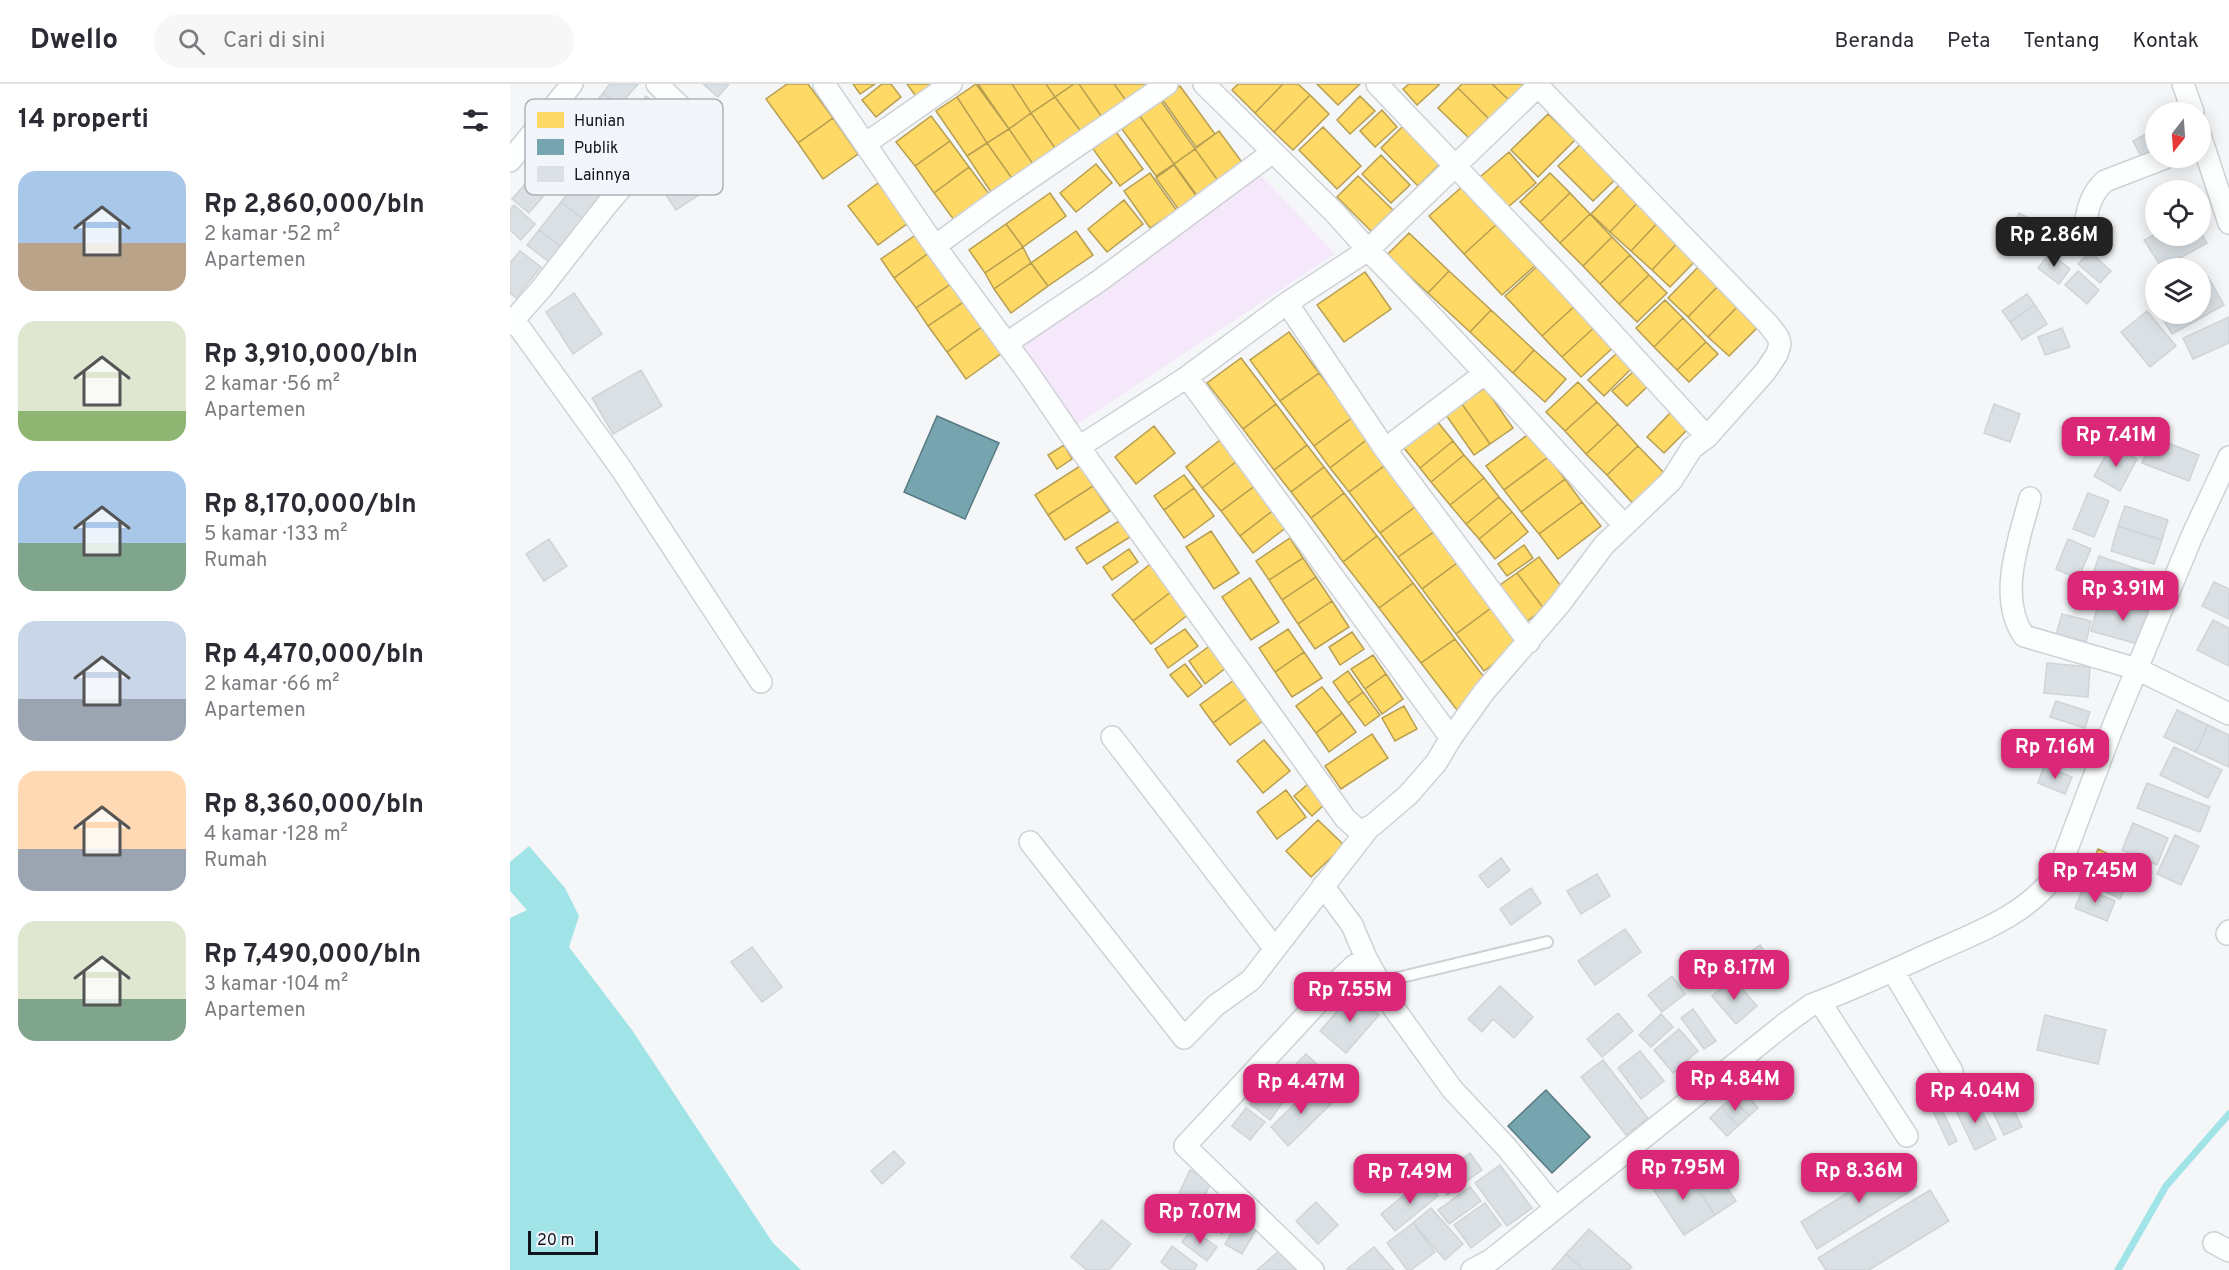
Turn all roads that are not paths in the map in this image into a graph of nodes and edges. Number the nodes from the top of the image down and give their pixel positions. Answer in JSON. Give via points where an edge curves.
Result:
{"nodes":[{"id":1,"x":572,"y":84,"type":"edge"},
{"id":2,"x":657,"y":84,"type":"edge"},
{"id":3,"x":824,"y":84,"type":"edge"},
{"id":4,"x":951,"y":84,"type":"edge"},
{"id":5,"x":1167,"y":84,"type":"edge"},
{"id":6,"x":1204,"y":84,"type":"edge"},
{"id":7,"x":1377,"y":84,"type":"edge"},
{"id":8,"x":2183,"y":84,"type":"edge"},
{"id":9,"x":1537,"y":85,"type":"edge"},
{"id":10,"x":560,"y":99,"type":"edge"},
{"id":11,"x":673,"y":99,"type":"edge"},
{"id":12,"x":2189,"y":102,"type":"edge"},
{"id":13,"x":525,"y":142,"type":"edge"},
{"id":14,"x":866,"y":144,"type":"junction"},
{"id":15,"x":1273,"y":152,"type":"junction"},
{"id":16,"x":510,"y":160,"type":"edge"},
{"id":17,"x":1455,"y":166,"type":"junction"},
{"id":18,"x":2145,"y":166,"type":"edge"},
{"id":19,"x":2210,"y":168,"type":"edge"},
{"id":20,"x":615,"y":195,"type":"edge"},
{"id":21,"x":2229,"y":223,"type":"edge"},
{"id":22,"x":2083,"y":234,"type":"dead end"},
{"id":23,"x":935,"y":246,"type":"junction"},
{"id":24,"x":1368,"y":250,"type":"junction"},
{"id":25,"x":1287,"y":303,"type":"junction"},
{"id":26,"x":512,"y":322,"type":"edge"},
{"id":27,"x":1007,"y":343,"type":"junction"},
{"id":28,"x":1484,"y":374,"type":"junction"},
{"id":29,"x":1187,"y":377,"type":"junction"},
{"id":30,"x":1707,"y":437,"type":"junction"},
{"id":31,"x":1079,"y":447,"type":"junction"},
{"id":32,"x":1385,"y":449,"type":"junction"},
{"id":33,"x":2229,"y":457,"type":"edge"},
{"id":34,"x":2030,"y":498,"type":"dead end"},
{"id":35,"x":1623,"y":524,"type":"junction"},
{"id":36,"x":1529,"y":642,"type":"junction"},
{"id":37,"x":2137,"y":669,"type":"junction"},
{"id":38,"x":760,"y":682,"type":"dead end"},
{"id":39,"x":2229,"y":714,"type":"edge"},
{"id":40,"x":1112,"y":737,"type":"dead end"},
{"id":41,"x":1451,"y":738,"type":"junction"},
{"id":42,"x":1368,"y":829,"type":"junction"},
{"id":43,"x":1030,"y":842,"type":"dead end"},
{"id":44,"x":1323,"y":886,"type":"junction"},
{"id":45,"x":1547,"y":942,"type":"dead end"},
{"id":46,"x":1275,"y":949,"type":"junction"},
{"id":47,"x":1366,"y":958,"type":"junction"},
{"id":48,"x":1893,"y":971,"type":"junction"},
{"id":49,"x":1381,"y":982,"type":"junction"},
{"id":50,"x":1820,"y":1002,"type":"junction"},
{"id":51,"x":1952,"y":1071,"type":"dead end"},
{"id":52,"x":1907,"y":1136,"type":"dead end"},
{"id":53,"x":1555,"y":1207,"type":"junction"},
{"id":54,"x":1488,"y":1267,"type":"edge"},
{"id":55,"x":1313,"y":1270,"type":"edge"}],
"edges":[{"from":1,"to":10,"type":"street"},
{"from":2,"to":11,"type":"street"},
{"from":3,"to":14,"type":"street"},
{"from":4,"to":14,"type":"street"},
{"from":5,"to":23,"type":"street"},
{"from":6,"to":15,"type":"street"},
{"from":7,"to":17,"type":"street"},
{"from":8,"to":12,"type":"street"},
{"from":9,"to":17,"type":"street"},
{"from":9,"to":30,"type":"street","via":[[1778,338],[1780,344],[1774,359]]},
{"from":13,"to":16,"type":"street"},
{"from":14,"to":23,"type":"street"},
{"from":15,"to":24,"type":"street"},
{"from":15,"to":27,"type":"street","via":[[1099,281]]},
{"from":17,"to":24,"type":"street"},
{"from":17,"to":30,"type":"street"},
{"from":18,"to":22,"type":"street","via":[[2100,186],[2091,198]]},
{"from":19,"to":21,"type":"street"},
{"from":20,"to":26,"type":"street"},
{"from":23,"to":27,"type":"street"},
{"from":24,"to":25,"type":"street"},
{"from":24,"to":28,"type":"street","via":[[1439,321]]},
{"from":25,"to":29,"type":"street"},
{"from":25,"to":32,"type":"street"},
{"from":26,"to":38,"type":"street","via":[[620,466]]},
{"from":27,"to":31,"type":"street"},
{"from":28,"to":32,"type":"street"},
{"from":28,"to":35,"type":"street"},
{"from":29,"to":31,"type":"street"},
{"from":29,"to":41,"type":"street"},
{"from":30,"to":35,"type":"street","via":[[1692,448],[1671,481]]},
{"from":31,"to":42,"type":"street","via":[[1345,818],[1357,829]]},
{"from":32,"to":36,"type":"street"},
{"from":33,"to":37,"type":"street"},
{"from":34,"to":37,"type":"street","via":[[2011,593],[2016,623],[2024,636]]},
{"from":35,"to":36,"type":"street"},
{"from":36,"to":41,"type":"street","via":[[1484,692]]},
{"from":37,"to":39,"type":"street"},
{"from":37,"to":48,"type":"street","via":[[2059,870],[2049,885],[2014,913]]},
{"from":40,"to":46,"type":"street"},
{"from":41,"to":42,"type":"street","via":[[1436,763],[1407,795]]},
{"from":42,"to":44,"type":"street"},
{"from":43,"to":46,"type":"street","via":[[1184,1038],[1215,1006],[1251,980]]},
{"from":44,"to":46,"type":"street"},
{"from":44,"to":47,"type":"street","via":[[1352,925]]},
{"from":45,"to":49,"type":"lane"},
{"from":47,"to":49,"type":"street"},
{"from":47,"to":55,"type":"street","via":[[1338,981],[1185,1146]]},
{"from":48,"to":50,"type":"street"},
{"from":48,"to":51,"type":"street"},
{"from":49,"to":53,"type":"street","via":[[1452,1089]]},
{"from":50,"to":52,"type":"street"},
{"from":50,"to":53,"type":"street","via":[[1786,1023]]},
{"from":53,"to":54,"type":"street"}]}
